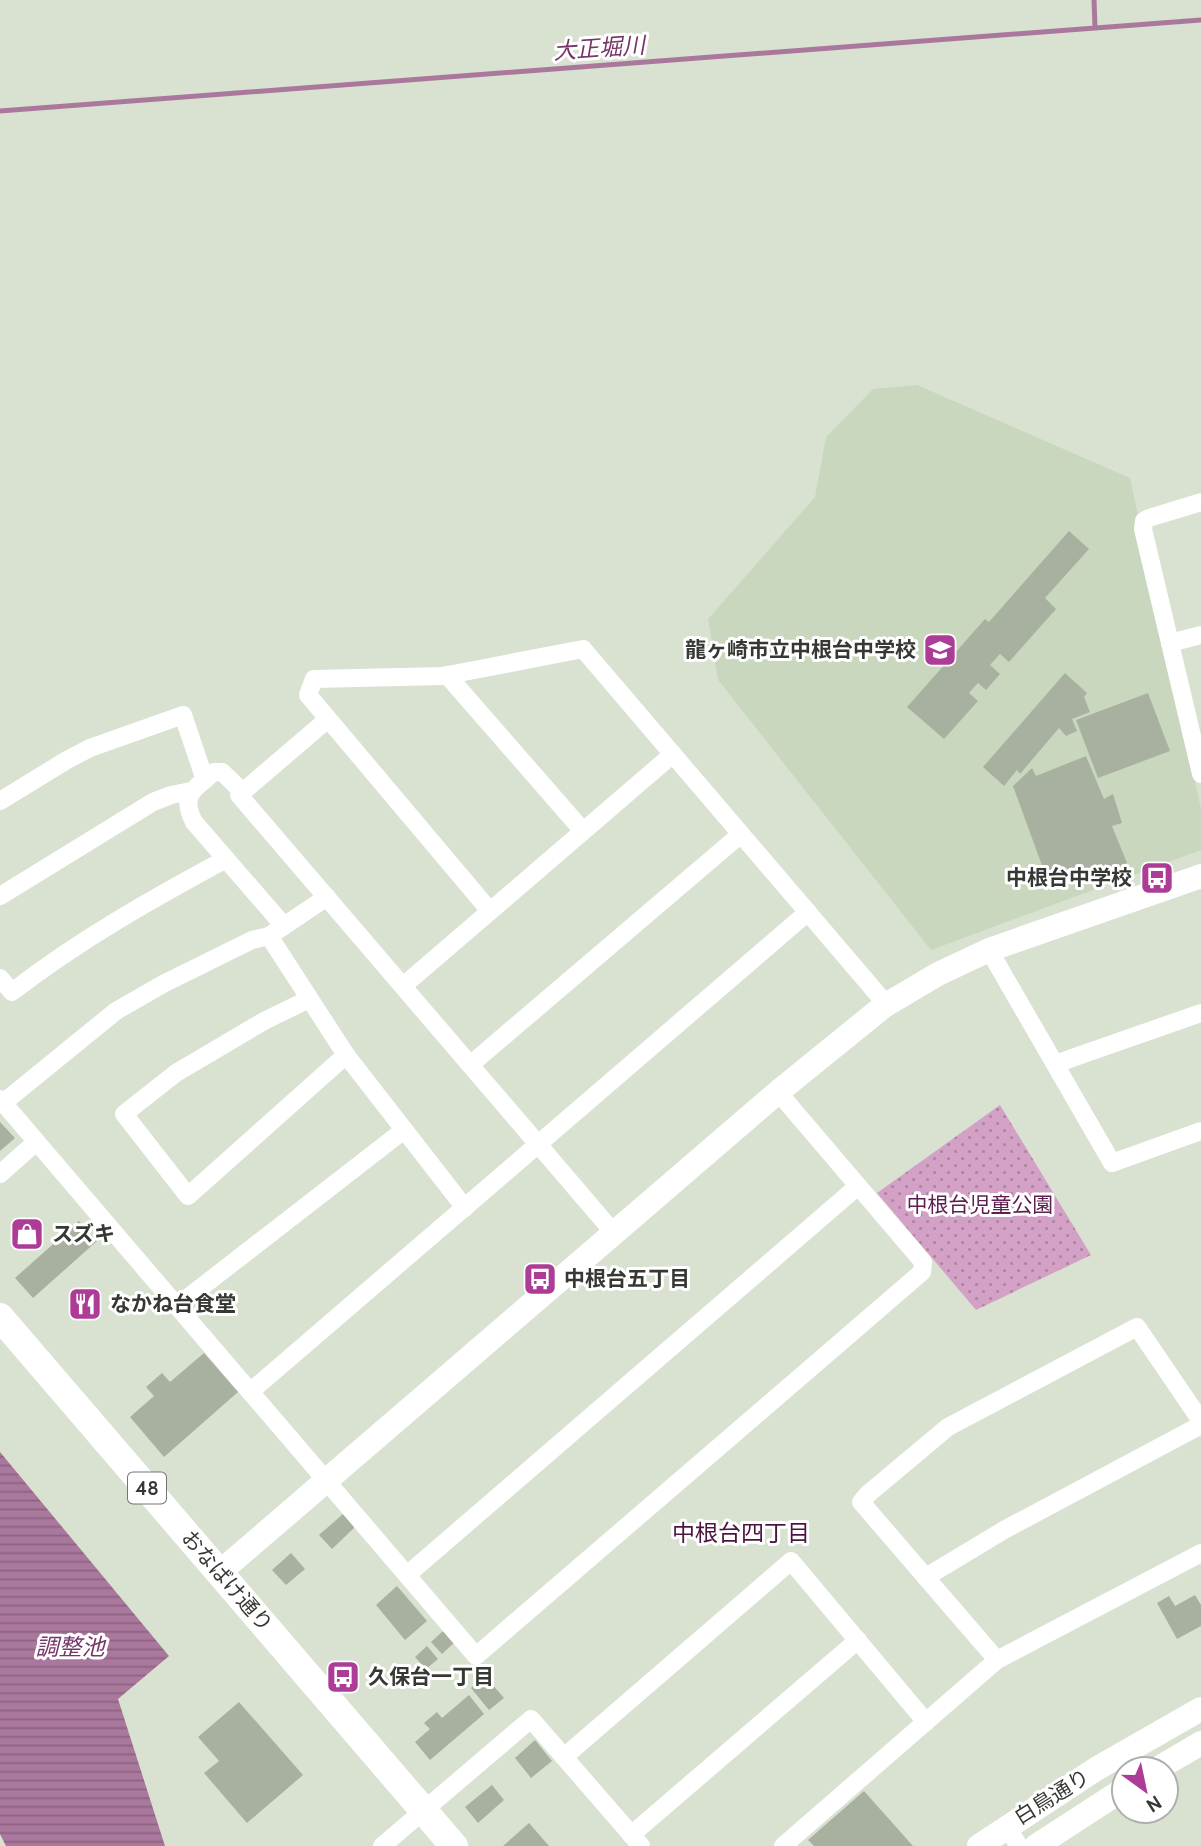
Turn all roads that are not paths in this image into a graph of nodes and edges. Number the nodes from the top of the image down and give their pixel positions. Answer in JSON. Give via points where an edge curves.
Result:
{"nodes":[{"id":1,"x":1201,"y":502,"type":"edge"},
{"id":2,"x":1201,"y":635,"type":"edge"},
{"id":3,"x":1170,"y":643,"type":"junction"},
{"id":4,"x":447,"y":675,"type":"junction"},
{"id":5,"x":328,"y":719,"type":"junction"},
{"id":6,"x":1197,"y":742,"type":"edge"},
{"id":7,"x":673,"y":754,"type":"junction"},
{"id":8,"x":1201,"y":774,"type":"edge"},
{"id":9,"x":198,"y":785,"type":"junction"},
{"id":10,"x":243,"y":792,"type":"junction"},
{"id":11,"x":0,"y":801,"type":"edge"},
{"id":12,"x":583,"y":831,"type":"junction"},
{"id":13,"x":741,"y":834,"type":"junction"},
{"id":14,"x":226,"y":859,"type":"junction"},
{"id":15,"x":1201,"y":876,"type":"edge"},
{"id":16,"x":0,"y":896,"type":"edge"},
{"id":17,"x":327,"y":897,"type":"junction"},
{"id":18,"x":490,"y":911,"type":"junction"},
{"id":19,"x":808,"y":912,"type":"junction"},
{"id":20,"x":276,"y":931,"type":"junction"},
{"id":21,"x":989,"y":950,"type":"junction"},
{"id":22,"x":0,"y":978,"type":"edge"},
{"id":23,"x":403,"y":986,"type":"junction"},
{"id":24,"x":309,"y":999,"type":"junction"},
{"id":25,"x":886,"y":1004,"type":"junction"},
{"id":26,"x":1201,"y":1013,"type":"edge"},
{"id":27,"x":346,"y":1055,"type":"junction"},
{"id":28,"x":1055,"y":1064,"type":"junction"},
{"id":29,"x":470,"y":1065,"type":"junction"},
{"id":30,"x":778,"y":1092,"type":"junction"},
{"id":31,"x":2,"y":1101,"type":"edge"},
{"id":32,"x":404,"y":1130,"type":"junction"},
{"id":33,"x":1201,"y":1131,"type":"edge"},
{"id":34,"x":36,"y":1142,"type":"junction"},
{"id":35,"x":538,"y":1144,"type":"junction"},
{"id":36,"x":0,"y":1174,"type":"edge"},
{"id":37,"x":859,"y":1186,"type":"junction"},
{"id":38,"x":465,"y":1208,"type":"junction"},
{"id":39,"x":614,"y":1233,"type":"junction"},
{"id":40,"x":177,"y":1306,"type":"junction"},
{"id":41,"x":0,"y":1317,"type":"edge"},
{"id":42,"x":250,"y":1392,"type":"junction"},
{"id":43,"x":1201,"y":1423,"type":"edge"},
{"id":44,"x":325,"y":1480,"type":"junction"},
{"id":45,"x":1201,"y":1553,"type":"edge"},
{"id":46,"x":220,"y":1572,"type":"junction"},
{"id":47,"x":407,"y":1575,"type":"junction"},
{"id":48,"x":926,"y":1577,"type":"junction"},
{"id":49,"x":858,"y":1640,"type":"junction"},
{"id":50,"x":998,"y":1660,"type":"junction"},
{"id":51,"x":1201,"y":1709,"type":"edge"},
{"id":52,"x":926,"y":1722,"type":"junction"},
{"id":53,"x":1201,"y":1743,"type":"edge"},
{"id":54,"x":1180,"y":1755,"type":"edge"},
{"id":55,"x":564,"y":1756,"type":"junction"},
{"id":56,"x":1110,"y":1798,"type":"edge"},
{"id":57,"x":424,"y":1811,"type":"junction"},
{"id":58,"x":1013,"y":1836,"type":"edge"},
{"id":59,"x":636,"y":1840,"type":"edge"},
{"id":60,"x":382,"y":1846,"type":"edge"},
{"id":61,"x":454,"y":1846,"type":"edge"},
{"id":62,"x":783,"y":1846,"type":"edge"},
{"id":63,"x":979,"y":1846,"type":"edge"},
{"id":64,"x":1036,"y":1846,"type":"edge"}],
"edges":[{"from":1,"to":3,"type":"street","via":[[1144,521]]},
{"from":2,"to":3,"type":"street"},
{"from":3,"to":6,"type":"street"},
{"from":4,"to":5,"type":"street","via":[[314,679],[308,695]]},
{"from":4,"to":7,"type":"street","via":[[583,649]]},
{"from":4,"to":12,"type":"street"},
{"from":5,"to":10,"type":"street"},
{"from":5,"to":18,"type":"street"},
{"from":6,"to":8,"type":"street"},
{"from":7,"to":12,"type":"street"},
{"from":7,"to":13,"type":"street"},
{"from":9,"to":10,"type":"street","via":[[214,772],[222,772]]},
{"from":9,"to":11,"type":"street","via":[[183,715],[90,748]]},
{"from":9,"to":14,"type":"street","via":[[187,809]]},
{"from":9,"to":16,"type":"street","via":[[153,802]]},
{"from":10,"to":17,"type":"street","via":[[239,795]]},
{"from":12,"to":18,"type":"street"},
{"from":13,"to":19,"type":"street"},
{"from":13,"to":29,"type":"street"},
{"from":14,"to":20,"type":"street"},
{"from":14,"to":22,"type":"street","via":[[139,906],[12,992]]},
{"from":15,"to":21,"type":"street"},
{"from":17,"to":20,"type":"street"},
{"from":17,"to":23,"type":"street"},
{"from":18,"to":23,"type":"street"},
{"from":19,"to":25,"type":"street"},
{"from":19,"to":35,"type":"street"},
{"from":20,"to":24,"type":"street"},
{"from":20,"to":31,"type":"street","via":[[116,1011]]},
{"from":21,"to":25,"type":"street"},
{"from":21,"to":28,"type":"street"},
{"from":23,"to":29,"type":"street"},
{"from":24,"to":27,"type":"street"},
{"from":24,"to":27,"type":"street","via":[[176,1073],[124,1114],[188,1196]]},
{"from":25,"to":30,"type":"street"},
{"from":26,"to":28,"type":"street"},
{"from":27,"to":32,"type":"street"},
{"from":28,"to":33,"type":"street","via":[[1112,1163]]},
{"from":29,"to":35,"type":"street"},
{"from":30,"to":37,"type":"street"},
{"from":30,"to":39,"type":"street"},
{"from":31,"to":34,"type":"street"},
{"from":32,"to":38,"type":"street"},
{"from":32,"to":40,"type":"street"},
{"from":34,"to":36,"type":"street"},
{"from":34,"to":40,"type":"street"},
{"from":35,"to":38,"type":"street"},
{"from":35,"to":39,"type":"street"},
{"from":37,"to":47,"type":"street"},
{"from":37,"to":47,"type":"street","via":[[923,1262],[922,1272],[912,1281],[476,1656]]},
{"from":38,"to":42,"type":"street"},
{"from":39,"to":44,"type":"street"},
{"from":40,"to":42,"type":"street"},
{"from":41,"to":46,"type":"main road","name":"おなばけ通り","number":"48"},
{"from":42,"to":44,"type":"street"},
{"from":43,"to":48,"type":"street"},
{"from":43,"to":48,"type":"street","via":[[1137,1327],[948,1427],[861,1503]]},
{"from":44,"to":46,"type":"street"},
{"from":44,"to":47,"type":"street"},
{"from":45,"to":50,"type":"street"},
{"from":46,"to":57,"type":"main road","name":"おなばけ通り","number":"48"},
{"from":48,"to":50,"type":"street"},
{"from":49,"to":52,"type":"street"},
{"from":49,"to":55,"type":"street","via":[[791,1561]]},
{"from":49,"to":59,"type":"street"},
{"from":50,"to":52,"type":"street"},
{"from":51,"to":58,"type":"street","name":"白鳥通り","via":[[1096,1769]]},
{"from":52,"to":62,"type":"street"},
{"from":53,"to":54,"type":"street"},
{"from":55,"to":57,"type":"street","via":[[531,1719]]},
{"from":55,"to":59,"type":"street"},
{"from":56,"to":64,"type":"street","name":"白鳥通り"},
{"from":57,"to":60,"type":"street"},
{"from":57,"to":61,"type":"main road","name":"おなばけ通り","number":"48"},
{"from":58,"to":63,"type":"street","name":"白鳥通り"}]}
